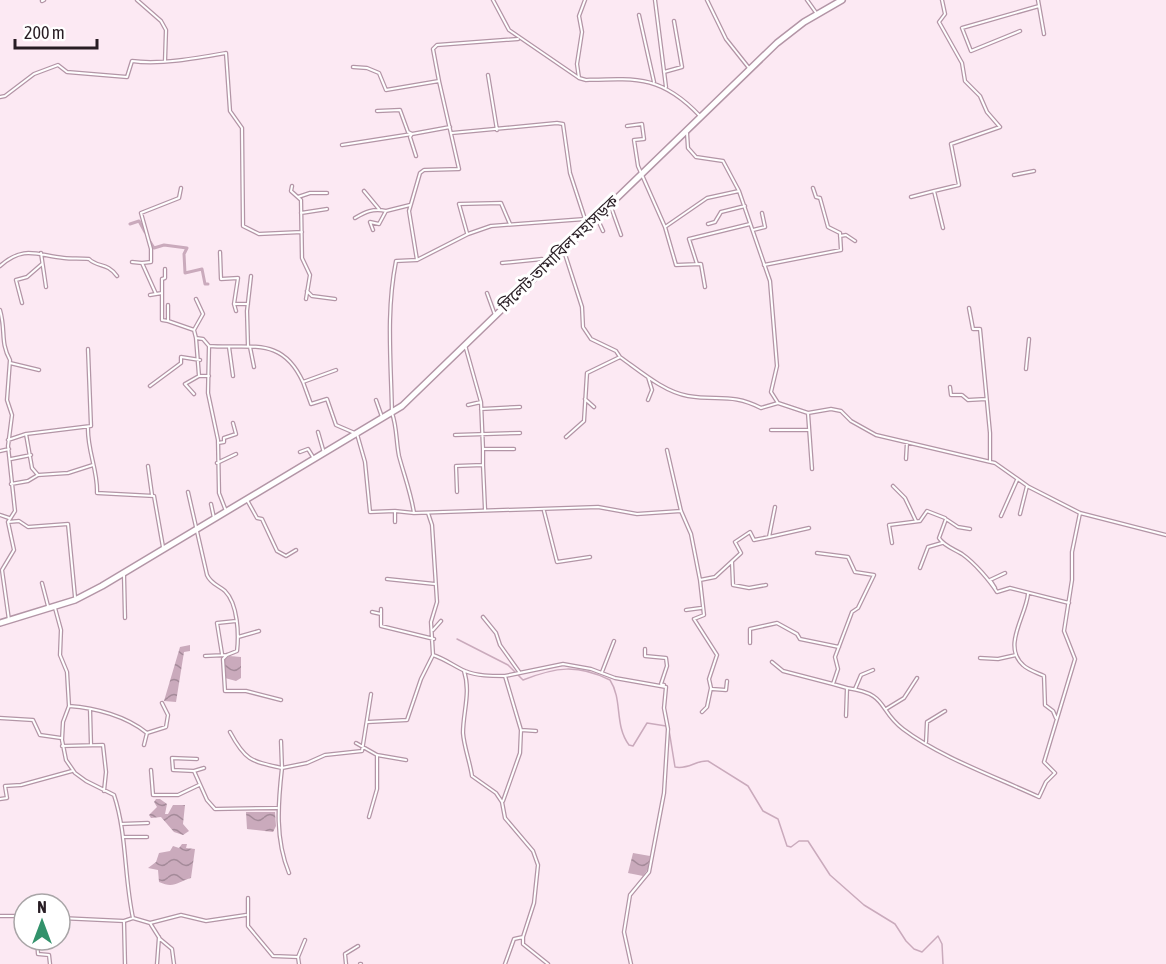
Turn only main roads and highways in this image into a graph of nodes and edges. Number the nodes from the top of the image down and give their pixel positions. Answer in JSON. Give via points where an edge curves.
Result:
{"nodes":[{"id":1,"x":842,"y":0,"type":"edge"},
{"id":2,"x":0,"y":623,"type":"edge"}],
"edges":[{"from":1,"to":2,"type":"highway","name":"সিলেট-তামাবিল মহাসড়ক","via":[[786,34],[587,221],[392,413],[124,575],[75,600]]}]}
